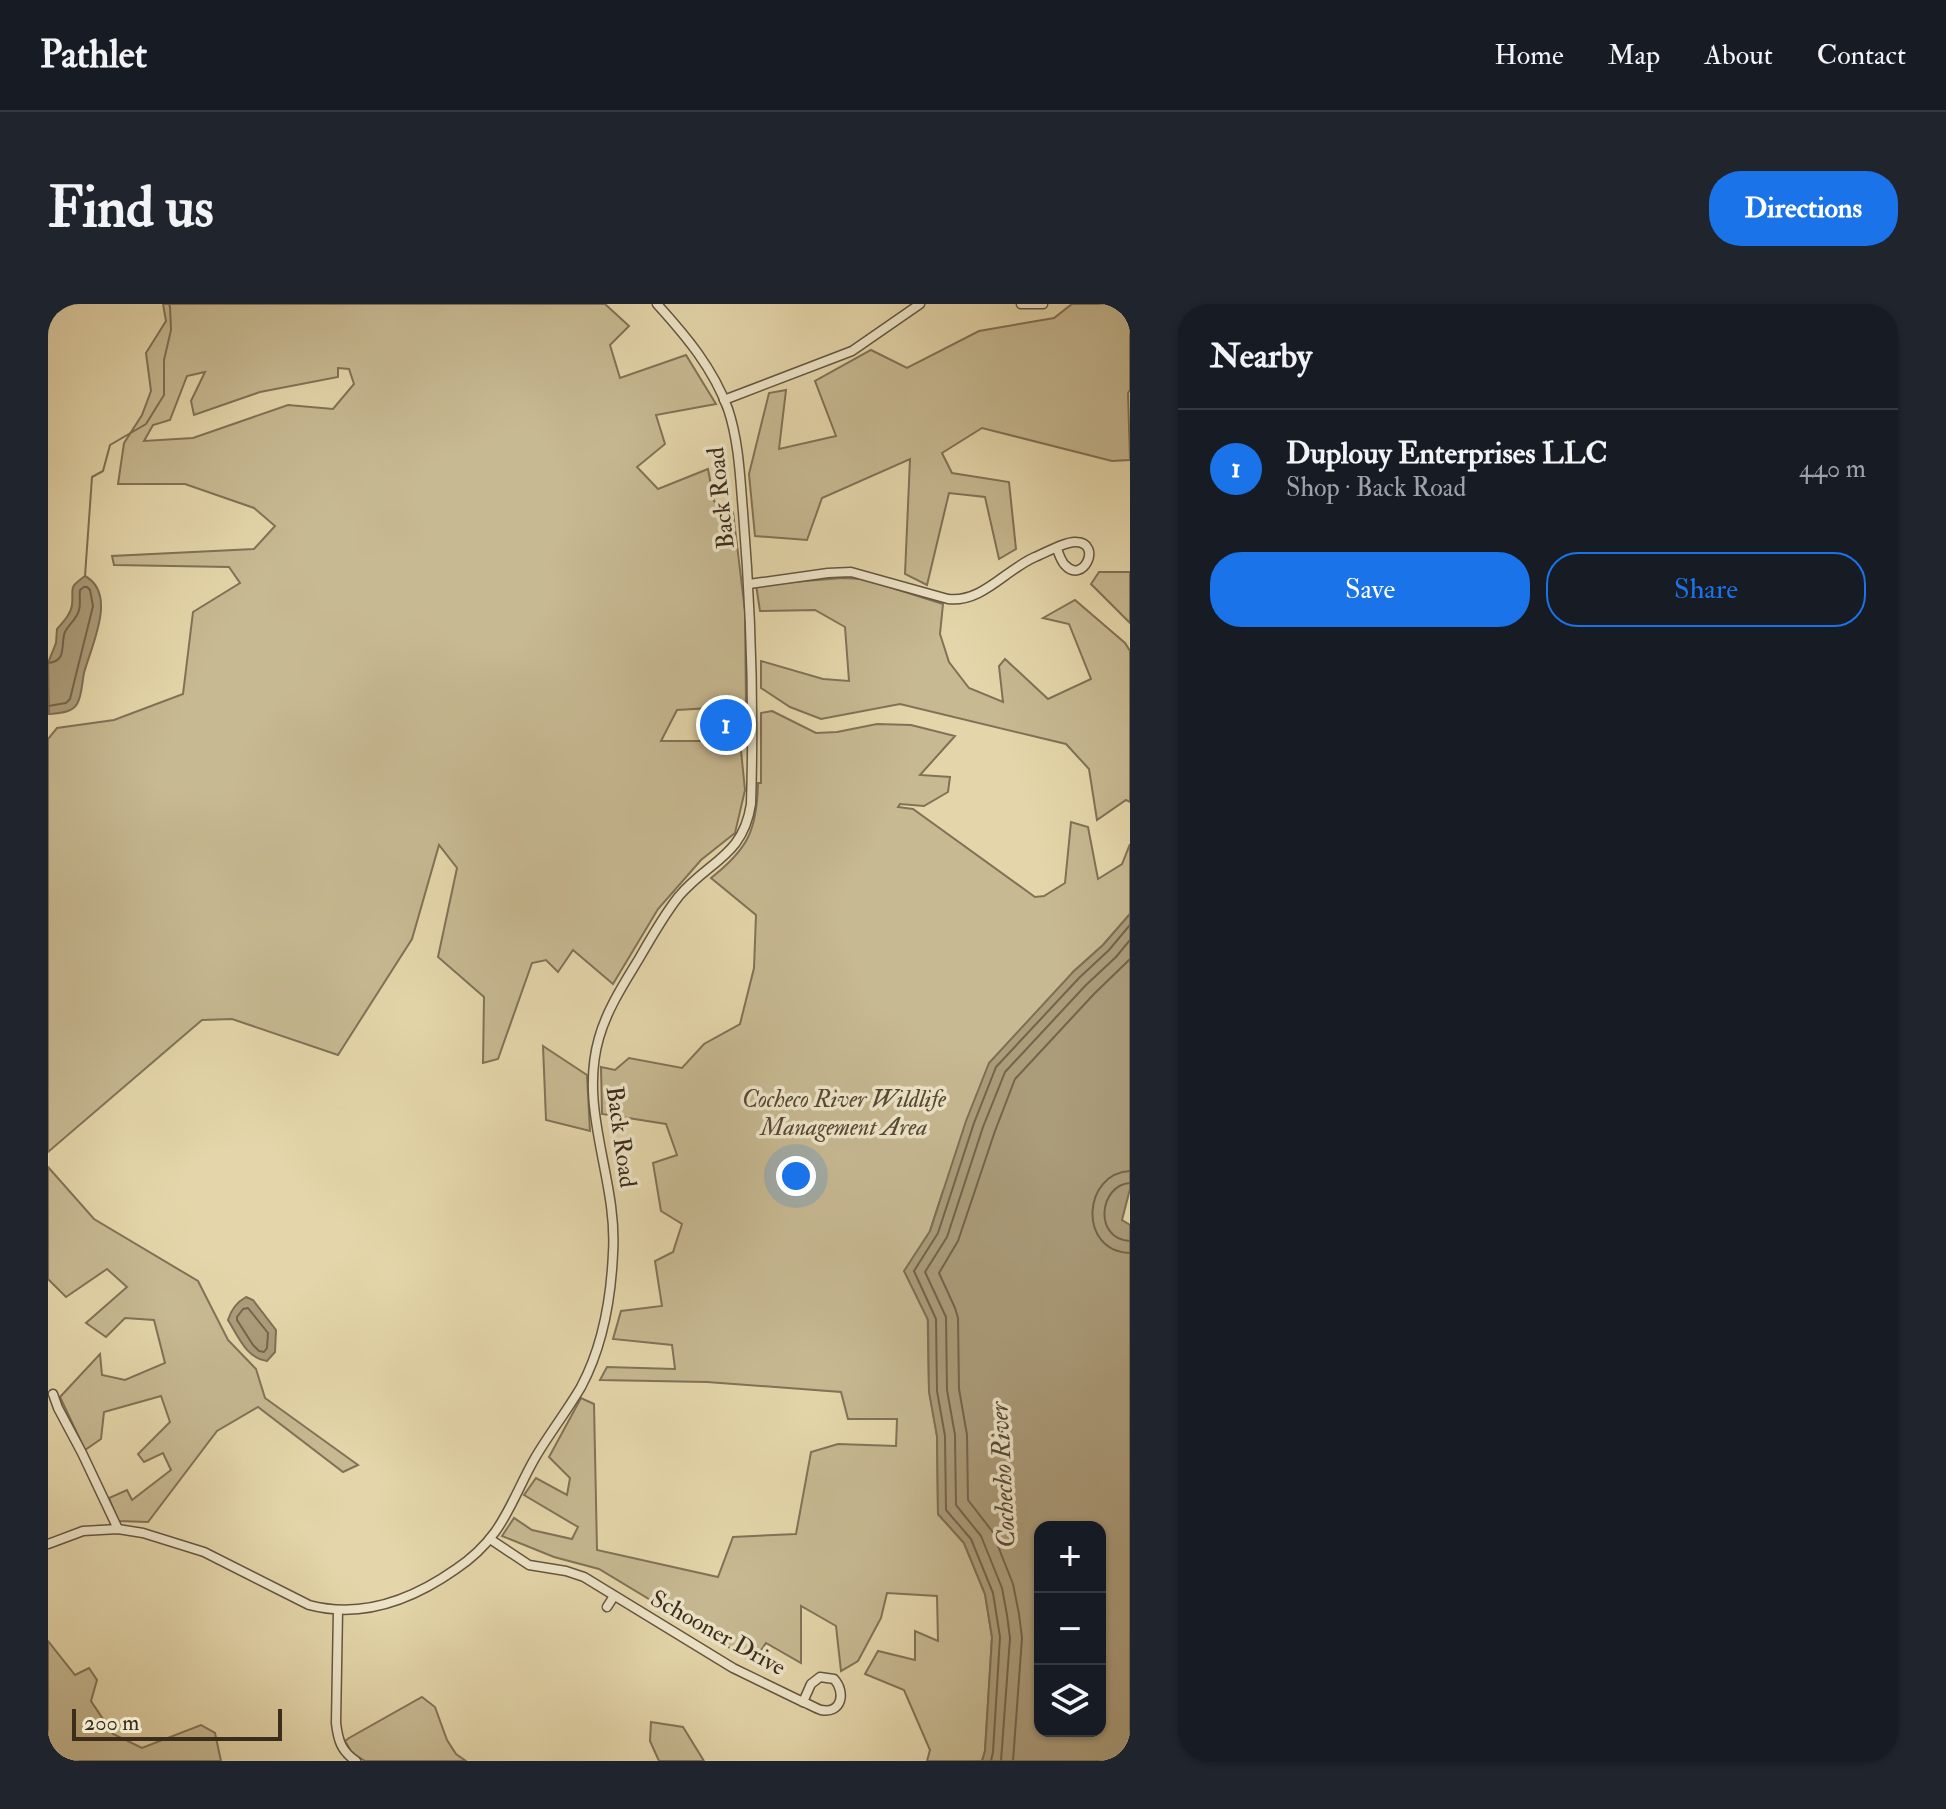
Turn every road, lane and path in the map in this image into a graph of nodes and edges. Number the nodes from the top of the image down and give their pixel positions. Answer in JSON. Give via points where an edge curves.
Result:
{"nodes":[{"id":1,"x":657,"y":304,"type":"edge"},
{"id":2,"x":901,"y":304,"type":"edge"},
{"id":3,"x":920,"y":304,"type":"edge"},
{"id":4,"x":1021,"y":304,"type":"edge"},
{"id":5,"x":1043,"y":304,"type":"edge"},
{"id":6,"x":908,"y":313,"type":"junction"},
{"id":7,"x":724,"y":400,"type":"junction"},
{"id":8,"x":1057,"y":549,"type":"dead end"},
{"id":9,"x":749,"y":584,"type":"junction"},
{"id":10,"x":53,"y":1394,"type":"dead end"},
{"id":11,"x":118,"y":1529,"type":"junction"},
{"id":12,"x":490,"y":1539,"type":"junction"},
{"id":13,"x":48,"y":1544,"type":"edge"},
{"id":14,"x":614,"y":1596,"type":"junction"},
{"id":15,"x":607,"y":1607,"type":"dead end"},
{"id":16,"x":338,"y":1610,"type":"junction"},
{"id":17,"x":803,"y":1702,"type":"junction"},
{"id":18,"x":356,"y":1761,"type":"edge"}],
"edges":[{"from":1,"to":7,"type":"street","name":"Back Road","via":[[700,355]]},
{"from":2,"to":6,"type":"street"},
{"from":3,"to":6,"type":"street"},
{"from":4,"to":5,"type":"street"},
{"from":6,"to":7,"type":"street","via":[[852,351]]},
{"from":7,"to":9,"type":"street","name":"Back Road","via":[[735,434]]},
{"from":8,"to":9,"type":"street","via":[[1023,563],[964,600],[851,572]]},
{"from":9,"to":12,"type":"street","name":"Back Road","via":[[749,819],[738,841],[666,913],[599,1036],[594,1113],[614,1242],[603,1329],[581,1387]]},
{"from":10,"to":11,"type":"street"},
{"from":11,"to":13,"type":"street","name":"Back Road","via":[[83,1531]]},
{"from":11,"to":16,"type":"street","name":"Back Road","via":[[182,1544],[291,1597]]},
{"from":12,"to":14,"type":"street","name":"Schooner Drive","via":[[529,1565],[575,1573]]},
{"from":12,"to":16,"type":"street","name":"Back Road","via":[[466,1562],[417,1593],[395,1603]]},
{"from":14,"to":15,"type":"street","name":"Schooner Drive"},
{"from":14,"to":17,"type":"street","name":"Schooner Drive","via":[[733,1668]]},
{"from":16,"to":18,"type":"street","via":[[336,1723],[338,1739]]},
{"from":17,"to":17,"type":"street","name":"Schooner Drive","via":[[832,1709],[841,1696],[840,1686],[830,1677],[820,1677]]}]}
